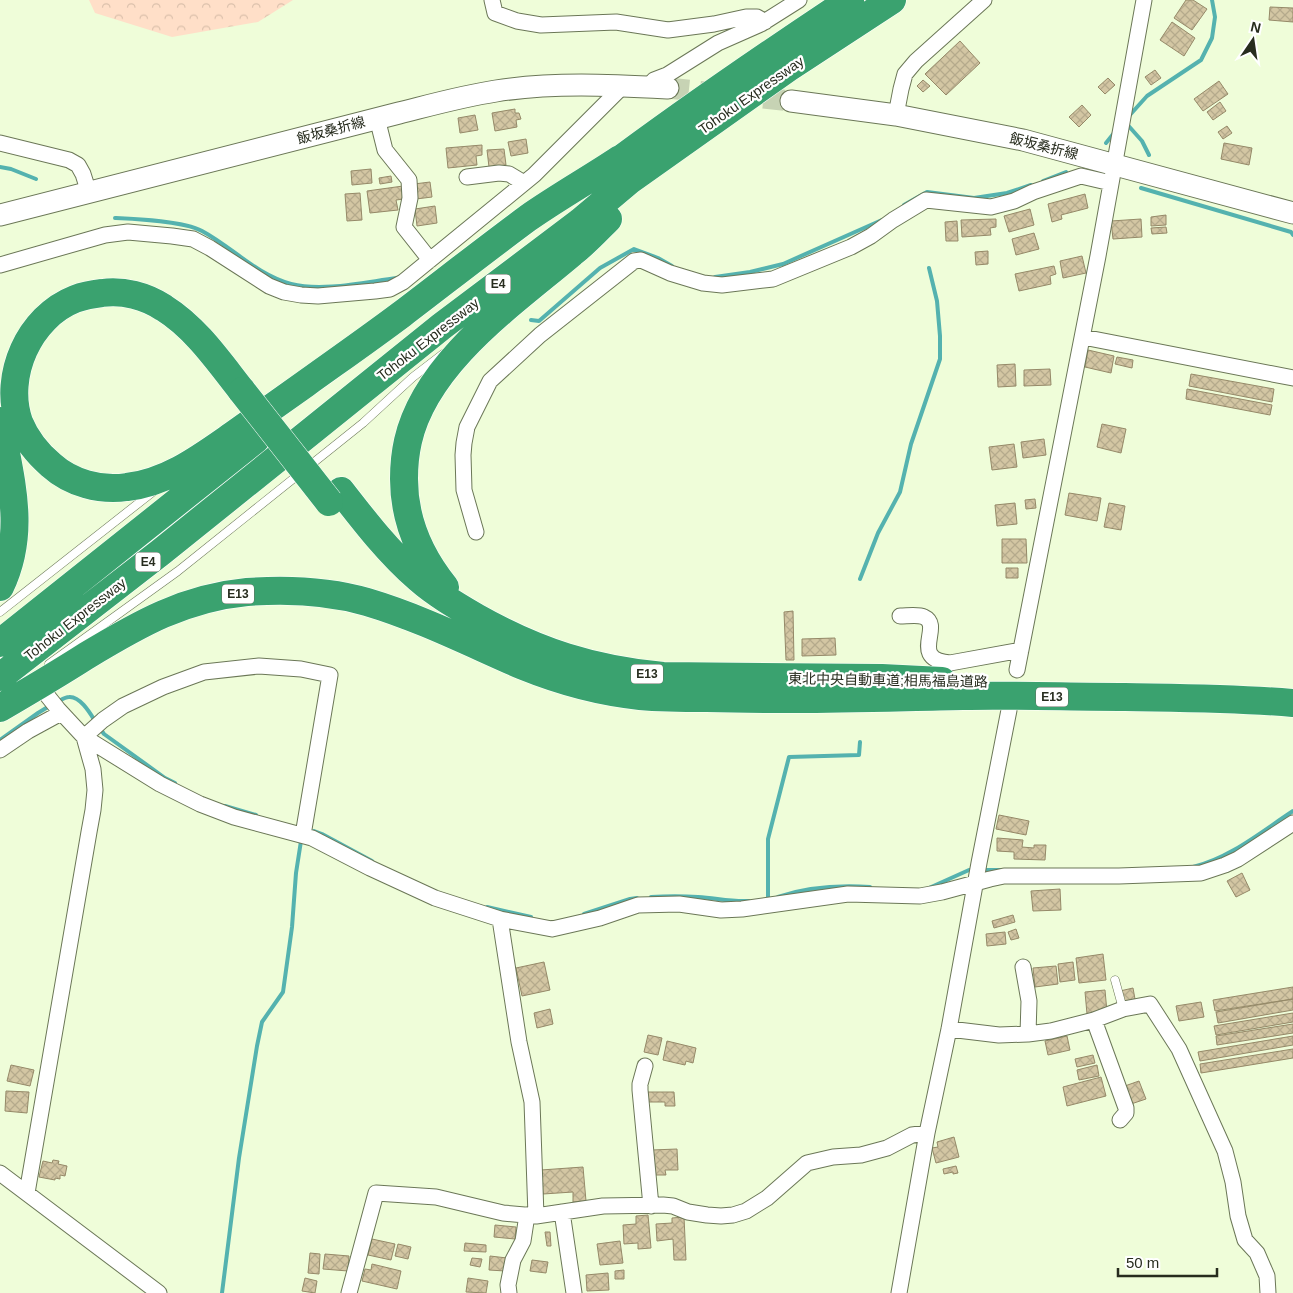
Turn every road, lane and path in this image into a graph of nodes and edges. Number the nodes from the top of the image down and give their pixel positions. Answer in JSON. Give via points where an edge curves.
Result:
{"nodes":[{"id":1,"x":492,"y":0,"type":"edge"},
{"id":2,"x":799,"y":0,"type":"edge"},
{"id":3,"x":850,"y":0,"type":"edge"},
{"id":4,"x":892,"y":0,"type":"edge"},
{"id":5,"x":984,"y":0,"type":"edge"},
{"id":6,"x":1144,"y":0,"type":"edge"},
{"id":7,"x":765,"y":22,"type":"junction"},
{"id":8,"x":624,"y":86,"type":"junction"},
{"id":9,"x":658,"y":88,"type":"joint"},
{"id":10,"x":791,"y":102,"type":"tunnel mouth"},
{"id":11,"x":896,"y":115,"type":"junction"},
{"id":12,"x":377,"y":118,"type":"junction"},
{"id":13,"x":705,"y":127,"type":"junction"},
{"id":14,"x":0,"y":143,"type":"edge"},
{"id":15,"x":620,"y":160,"type":"junction"},
{"id":16,"x":1113,"y":173,"type":"junction"},
{"id":17,"x":467,"y":177,"type":"dead end"},
{"id":18,"x":524,"y":183,"type":"junction"},
{"id":19,"x":89,"y":193,"type":"junction"},
{"id":20,"x":1293,"y":213,"type":"edge"},
{"id":21,"x":0,"y":215,"type":"edge"},
{"id":22,"x":430,"y":260,"type":"junction"},
{"id":23,"x":0,"y":265,"type":"edge"},
{"id":24,"x":493,"y":318,"type":"junction"},
{"id":25,"x":1083,"y":337,"type":"junction"},
{"id":26,"x":457,"y":344,"type":"dead end"},
{"id":27,"x":449,"y":349,"type":"dead end"},
{"id":28,"x":0,"y":370,"type":"edge"},
{"id":29,"x":1293,"y":378,"type":"edge"},
{"id":30,"x":248,"y":386,"type":"junction"},
{"id":31,"x":0,"y":421,"type":"edge"},
{"id":32,"x":185,"y":467,"type":"junction"},
{"id":33,"x":335,"y":497,"type":"junction"},
{"id":34,"x":476,"y":532,"type":"dead end"},
{"id":35,"x":0,"y":587,"type":"edge"},
{"id":36,"x":0,"y":612,"type":"edge"},
{"id":37,"x":900,"y":616,"type":"dead end"},
{"id":38,"x":491,"y":626,"type":"junction"},
{"id":39,"x":0,"y":643,"type":"edge"},
{"id":40,"x":1020,"y":650,"type":"junction"},
{"id":41,"x":493,"y":652,"type":"junction"},
{"id":42,"x":41,"y":670,"type":"dead end"},
{"id":43,"x":1017,"y":670,"type":"dead end"},
{"id":44,"x":0,"y":677,"type":"edge"},
{"id":45,"x":28,"y":682,"type":"dead end"},
{"id":46,"x":1293,"y":690,"type":"edge"},
{"id":47,"x":1293,"y":702,"type":"edge"},
{"id":48,"x":0,"y":704,"type":"edge"},
{"id":49,"x":0,"y":708,"type":"edge"},
{"id":50,"x":1009,"y":710,"type":"dead end"},
{"id":51,"x":94,"y":728,"type":"junction"},
{"id":52,"x":0,"y":750,"type":"edge"},
{"id":53,"x":1293,"y":823,"type":"edge"},
{"id":54,"x":304,"y":831,"type":"junction"},
{"id":55,"x":977,"y":873,"type":"junction"},
{"id":56,"x":500,"y":919,"type":"junction"},
{"id":57,"x":1023,"y":967,"type":"dead end"},
{"id":58,"x":1115,"y":980,"type":"dead end"},
{"id":59,"x":1123,"y":1009,"type":"junction"},
{"id":60,"x":1094,"y":1020,"type":"junction"},
{"id":61,"x":949,"y":1029,"type":"junction"},
{"id":62,"x":1028,"y":1034,"type":"junction"},
{"id":63,"x":645,"y":1066,"type":"dead end"},
{"id":64,"x":1120,"y":1120,"type":"dead end"},
{"id":65,"x":927,"y":1133,"type":"junction"},
{"id":66,"x":0,"y":1174,"type":"edge"},
{"id":67,"x":27,"y":1193,"type":"junction"},
{"id":68,"x":651,"y":1206,"type":"junction"},
{"id":69,"x":562,"y":1212,"type":"junction"},
{"id":70,"x":531,"y":1216,"type":"junction"},
{"id":71,"x":159,"y":1293,"type":"edge"},
{"id":72,"x":349,"y":1293,"type":"edge"},
{"id":73,"x":509,"y":1293,"type":"edge"},
{"id":74,"x":574,"y":1293,"type":"edge"},
{"id":75,"x":899,"y":1293,"type":"edge"},
{"id":76,"x":1268,"y":1293,"type":"edge"}],
"edges":[{"from":1,"to":7,"type":"street","via":[[495,13],[541,25],[616,22],[668,30],[746,17],[756,17]]},
{"from":2,"to":7,"type":"street"},
{"from":3,"to":15,"type":"highway","name":"Tohoku Expressway","number":"E4"},
{"from":4,"to":13,"type":"highway","name":"Tohoku Expressway","number":"E4"},
{"from":5,"to":11,"type":"street","via":[[905,74]]},
{"from":6,"to":16,"type":"street"},
{"from":7,"to":9,"type":"street","via":[[718,43],[654,80]]},
{"from":8,"to":9,"type":"main road","name":"飯坂桑折線"},
{"from":8,"to":12,"type":"main road","name":"飯坂桑折線","via":[[557,85],[496,91]]},
{"from":8,"to":18,"type":"street"},
{"from":10,"to":11,"type":"main road","name":"飯坂桑折線"},
{"from":11,"to":16,"type":"main road","name":"飯坂桑折線","via":[[1023,140]]},
{"from":12,"to":19,"type":"main road","name":"飯坂桑折線"},
{"from":12,"to":22,"type":"street","via":[[386,150],[409,180],[410,198],[404,227]]},
{"from":13,"to":24,"type":"highway","via":[[575,251]]},
{"from":13,"to":44,"type":"highway","name":"Tohoku Expressway","number":"E4","via":[[630,180],[580,222],[442,326]]},
{"from":14,"to":19,"type":"street","via":[[78,165]]},
{"from":15,"to":32,"type":"highway","via":[[530,217],[400,316]]},
{"from":15,"to":39,"type":"highway","name":"Tohoku Expressway","number":"E4","via":[[297,406]]},
{"from":16,"to":20,"type":"main road","name":"飯坂桑折線"},
{"from":16,"to":25,"type":"street"},
{"from":16,"to":34,"type":"street","via":[[1081,176],[991,207],[926,200],[851,247],[773,279],[722,285],[703,283],[641,260],[634,261],[540,335],[490,381],[467,427],[462,455],[464,490]]},
{"from":17,"to":18,"type":"street","via":[[509,174]]},
{"from":18,"to":22,"type":"street"},
{"from":19,"to":21,"type":"main road","name":"飯坂桑折線"},
{"from":22,"to":23,"type":"street","via":[[390,289],[318,296],[284,292],[268,286],[210,248],[192,239],[172,236],[128,232],[105,235]]},
{"from":24,"to":26,"type":"lane"},
{"from":24,"to":38,"type":"highway","via":[[454,358],[427,396],[415,417],[404,464],[407,512],[422,555],[445,588]]},
{"from":25,"to":29,"type":"street"},
{"from":25,"to":40,"type":"street"},
{"from":27,"to":42,"type":"lane","via":[[363,423],[178,571]]},
{"from":28,"to":30,"type":"highway","number":"E13","via":[[6,348],[17,328],[30,310],[49,294],[70,283],[112,276],[156,285],[193,310],[211,328]]},
{"from":30,"to":32,"type":"highway","via":[[180,320],[164,308],[132,294],[110,292],[75,299],[59,307],[33,332],[23,352],[14,396],[22,427],[41,458],[58,472],[98,487],[143,485]]},
{"from":30,"to":33,"type":"highway","number":"E13"},
{"from":31,"to":35,"type":"highway","via":[[15,515],[15,536]]},
{"from":32,"to":36,"type":"lane"},
{"from":33,"to":38,"type":"highway","number":"E13","via":[[420,580]]},
{"from":33,"to":41,"type":"highway","via":[[359,539],[398,580],[445,620]]},
{"from":37,"to":40,"type":"street","via":[[923,616],[929,621],[930,653],[932,659],[940,662]]},
{"from":38,"to":46,"type":"highway","name":"東北中央自動車道;相馬福島道路","number":"E13","via":[[579,662],[663,676],[882,678]]},
{"from":40,"to":43,"type":"street"},
{"from":41,"to":47,"type":"highway","name":"東北中央自動車道;相馬福島道路","number":"E13","via":[[581,685],[664,698],[965,696]]},
{"from":41,"to":49,"type":"highway","number":"E13","via":[[364,601],[306,592],[245,593],[187,605],[129,630]]},
{"from":45,"to":48,"type":"lane"},
{"from":50,"to":55,"type":"street"},
{"from":51,"to":52,"type":"street","via":[[54,704],[28,731]]},
{"from":51,"to":54,"type":"street","via":[[160,784],[200,804],[234,817]]},
{"from":51,"to":54,"type":"street","via":[[123,706],[204,672],[259,666],[330,675]]},
{"from":51,"to":67,"type":"street","via":[[93,810]]},
{"from":53,"to":55,"type":"street","via":[[1238,859],[1201,873],[1119,876]]},
{"from":54,"to":56,"type":"street","via":[[370,868],[435,898]]},
{"from":55,"to":56,"type":"street","via":[[920,896],[848,894],[721,910],[679,904],[638,905],[552,929]]},
{"from":55,"to":61,"type":"street"},
{"from":56,"to":70,"type":"street","via":[[532,1102]]},
{"from":57,"to":62,"type":"street","via":[[1029,1001]]},
{"from":58,"to":59,"type":"lane"},
{"from":59,"to":60,"type":"street"},
{"from":59,"to":76,"type":"street","via":[[1150,1004],[1179,1049],[1225,1151],[1245,1240],[1257,1253],[1267,1276]]},
{"from":60,"to":62,"type":"street"},
{"from":60,"to":64,"type":"street","via":[[1126,1108]]},
{"from":61,"to":62,"type":"street"},
{"from":61,"to":65,"type":"street"},
{"from":63,"to":68,"type":"street","via":[[640,1090]]},
{"from":65,"to":68,"type":"street","via":[[912,1135],[887,1148],[861,1155],[807,1164],[767,1198],[733,1215],[707,1215],[672,1206]]},
{"from":65,"to":75,"type":"street"},
{"from":66,"to":67,"type":"street"},
{"from":67,"to":71,"type":"street"},
{"from":68,"to":69,"type":"street","via":[[603,1206]]},
{"from":69,"to":70,"type":"street"},
{"from":69,"to":74,"type":"street"},
{"from":70,"to":72,"type":"street","via":[[503,1213],[436,1197],[376,1193]]},
{"from":70,"to":73,"type":"street","via":[[514,1260]]}]}
